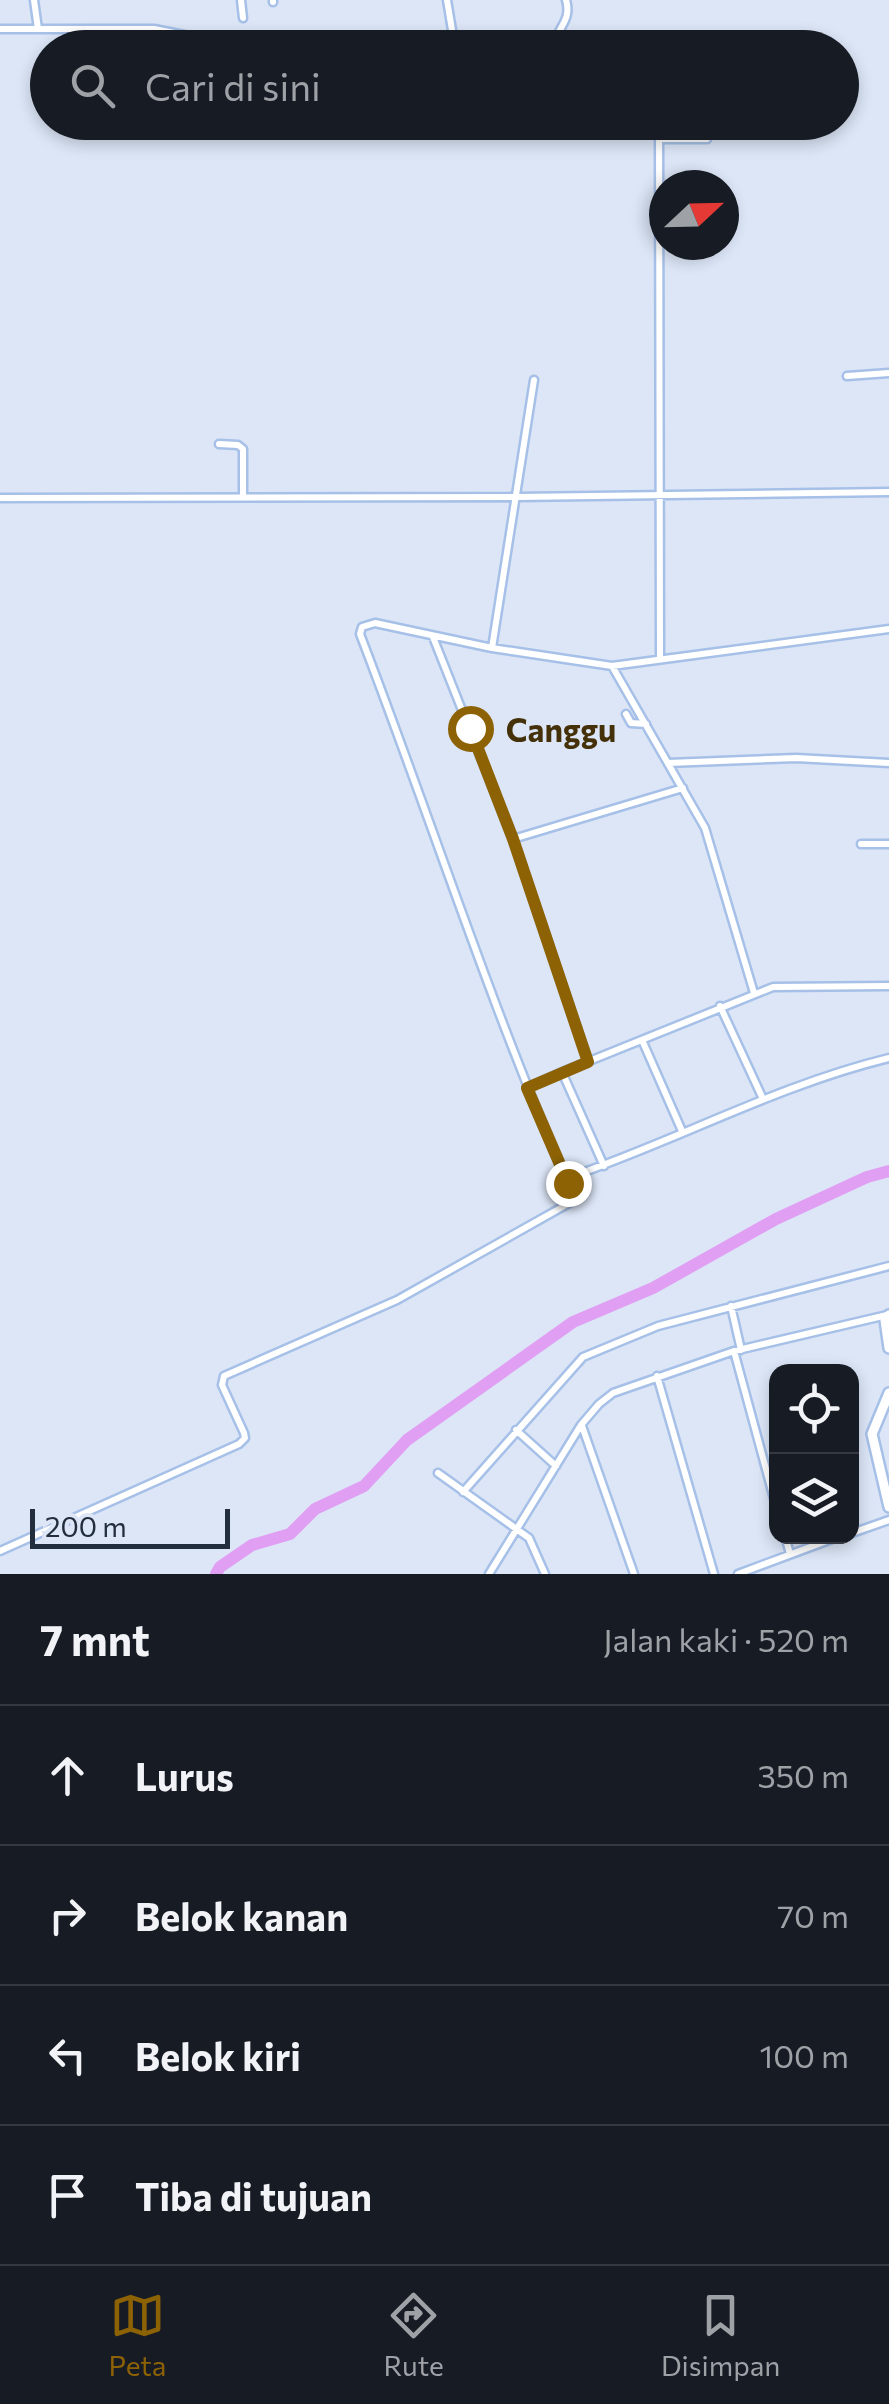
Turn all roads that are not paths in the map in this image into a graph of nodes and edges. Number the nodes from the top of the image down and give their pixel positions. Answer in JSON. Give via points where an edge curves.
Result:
{"nodes":[{"id":1,"x":34,"y":0,"type":"edge"},
{"id":2,"x":240,"y":0,"type":"edge"},
{"id":3,"x":447,"y":0,"type":"edge"},
{"id":4,"x":566,"y":0,"type":"edge"},
{"id":5,"x":244,"y":18,"type":"dead end"},
{"id":6,"x":0,"y":29,"type":"edge"},
{"id":7,"x":38,"y":29,"type":"junction"},
{"id":8,"x":159,"y":30,"type":"edge"},
{"id":9,"x":452,"y":30,"type":"edge"},
{"id":10,"x":562,"y":30,"type":"edge"},
{"id":11,"x":660,"y":140,"type":"edge"},
{"id":12,"x":661,"y":170,"type":"edge"},
{"id":13,"x":662,"y":260,"type":"edge"},
{"id":14,"x":889,"y":373,"type":"edge"},
{"id":15,"x":847,"y":376,"type":"dead end"},
{"id":16,"x":534,"y":380,"type":"dead end"},
{"id":17,"x":220,"y":444,"type":"dead end"},
{"id":18,"x":889,"y":492,"type":"edge"},
{"id":19,"x":660,"y":496,"type":"junction"},
{"id":20,"x":244,"y":497,"type":"junction"},
{"id":21,"x":0,"y":498,"type":"edge"},
{"id":22,"x":516,"y":498,"type":"junction"},
{"id":23,"x":889,"y":629,"type":"edge"},
{"id":24,"x":432,"y":636,"type":"junction"},
{"id":25,"x":492,"y":648,"type":"junction"},
{"id":26,"x":660,"y":658,"type":"junction"},
{"id":27,"x":612,"y":666,"type":"junction"},
{"id":28,"x":626,"y":714,"type":"dead end"},
{"id":29,"x":646,"y":724,"type":"junction"},
{"id":30,"x":668,"y":763,"type":"junction"},
{"id":31,"x":889,"y":763,"type":"edge"},
{"id":32,"x":682,"y":788,"type":"junction"},
{"id":33,"x":513,"y":839,"type":"junction"},
{"id":34,"x":861,"y":844,"type":"dead end"},
{"id":35,"x":889,"y":844,"type":"edge"},
{"id":36,"x":889,"y":986,"type":"edge"},
{"id":37,"x":754,"y":992,"type":"junction"},
{"id":38,"x":720,"y":1006,"type":"junction"},
{"id":39,"x":642,"y":1040,"type":"junction"},
{"id":40,"x":889,"y":1058,"type":"edge"},
{"id":41,"x":588,"y":1062,"type":"junction"},
{"id":42,"x":562,"y":1072,"type":"junction"},
{"id":43,"x":527,"y":1088,"type":"junction"},
{"id":44,"x":763,"y":1100,"type":"junction"},
{"id":45,"x":682,"y":1131,"type":"junction"},
{"id":46,"x":604,"y":1166,"type":"junction"},
{"id":47,"x":568,"y":1180,"type":"junction"},
{"id":48,"x":889,"y":1266,"type":"edge"},
{"id":49,"x":731,"y":1306,"type":"junction"},
{"id":50,"x":888,"y":1315,"type":"edge"},
{"id":51,"x":889,"y":1348,"type":"edge"},
{"id":52,"x":738,"y":1351,"type":"junction"},
{"id":53,"x":657,"y":1376,"type":"junction"},
{"id":54,"x":889,"y":1393,"type":"edge"},
{"id":55,"x":581,"y":1425,"type":"junction"},
{"id":56,"x":516,"y":1430,"type":"junction"},
{"id":57,"x":556,"y":1466,"type":"junction"},
{"id":58,"x":438,"y":1473,"type":"dead end"},
{"id":59,"x":769,"y":1477,"type":"edge"},
{"id":60,"x":463,"y":1492,"type":"junction"},
{"id":61,"x":889,"y":1507,"type":"edge"},
{"id":62,"x":889,"y":1520,"type":"edge"},
{"id":63,"x":518,"y":1530,"type":"junction"},
{"id":64,"x":859,"y":1531,"type":"edge"},
{"id":65,"x":787,"y":1544,"type":"edge"},
{"id":66,"x":818,"y":1544,"type":"edge"},
{"id":67,"x":0,"y":1551,"type":"edge"},
{"id":68,"x":790,"y":1554,"type":"junction"},
{"id":69,"x":489,"y":1574,"type":"edge"},
{"id":70,"x":546,"y":1574,"type":"edge"},
{"id":71,"x":634,"y":1574,"type":"edge"},
{"id":72,"x":714,"y":1574,"type":"edge"},
{"id":73,"x":738,"y":1574,"type":"edge"}],
"edges":[{"from":1,"to":7,"type":"street"},
{"from":2,"to":5,"type":"street"},
{"from":3,"to":9,"type":"street"},
{"from":4,"to":10,"type":"street"},
{"from":6,"to":7,"type":"street"},
{"from":7,"to":8,"type":"street"},
{"from":11,"to":12,"type":"street"},
{"from":13,"to":19,"type":"street"},
{"from":14,"to":15,"type":"street"},
{"from":16,"to":22,"type":"street"},
{"from":17,"to":20,"type":"street","via":[[243,450]]},
{"from":18,"to":19,"type":"street"},
{"from":19,"to":22,"type":"street"},
{"from":19,"to":26,"type":"street"},
{"from":20,"to":21,"type":"street"},
{"from":20,"to":22,"type":"street"},
{"from":22,"to":25,"type":"street"},
{"from":23,"to":26,"type":"street"},
{"from":24,"to":25,"type":"street"},
{"from":24,"to":33,"type":"street"},
{"from":24,"to":43,"type":"street","via":[[376,623],[362,626],[360,634]]},
{"from":25,"to":27,"type":"street"},
{"from":26,"to":27,"type":"street"},
{"from":27,"to":29,"type":"street"},
{"from":28,"to":29,"type":"street","via":[[632,724]]},
{"from":29,"to":30,"type":"street"},
{"from":30,"to":31,"type":"street"},
{"from":30,"to":32,"type":"street"},
{"from":32,"to":33,"type":"street"},
{"from":32,"to":37,"type":"street","via":[[716,856]]},
{"from":33,"to":41,"type":"street"},
{"from":34,"to":35,"type":"street"},
{"from":36,"to":37,"type":"street"},
{"from":37,"to":38,"type":"street"},
{"from":38,"to":39,"type":"street"},
{"from":38,"to":44,"type":"street"},
{"from":39,"to":41,"type":"street"},
{"from":39,"to":45,"type":"street"},
{"from":40,"to":44,"type":"street"},
{"from":41,"to":42,"type":"street"},
{"from":42,"to":43,"type":"street"},
{"from":42,"to":46,"type":"street"},
{"from":43,"to":47,"type":"street"},
{"from":44,"to":45,"type":"street"},
{"from":45,"to":46,"type":"street"},
{"from":46,"to":47,"type":"street"},
{"from":47,"to":67,"type":"street","via":[[574,1201],[520,1233],[397,1300],[224,1376],[245,1438],[239,1444]]},
{"from":48,"to":49,"type":"street"},
{"from":49,"to":52,"type":"street"},
{"from":49,"to":56,"type":"street","via":[[595,1350]]},
{"from":50,"to":51,"type":"street"},
{"from":50,"to":52,"type":"street"},
{"from":52,"to":53,"type":"street"},
{"from":52,"to":59,"type":"street"},
{"from":53,"to":55,"type":"street","via":[[613,1394]]},
{"from":53,"to":72,"type":"street"},
{"from":54,"to":61,"type":"street","via":[[872,1434]]},
{"from":55,"to":57,"type":"street"},
{"from":55,"to":71,"type":"street"},
{"from":56,"to":57,"type":"street"},
{"from":56,"to":60,"type":"street"},
{"from":57,"to":63,"type":"street"},
{"from":58,"to":60,"type":"street"},
{"from":60,"to":63,"type":"street"},
{"from":62,"to":64,"type":"street"},
{"from":63,"to":69,"type":"street"},
{"from":63,"to":70,"type":"street"},
{"from":65,"to":68,"type":"street"},
{"from":66,"to":68,"type":"street"},
{"from":68,"to":73,"type":"street"}]}
